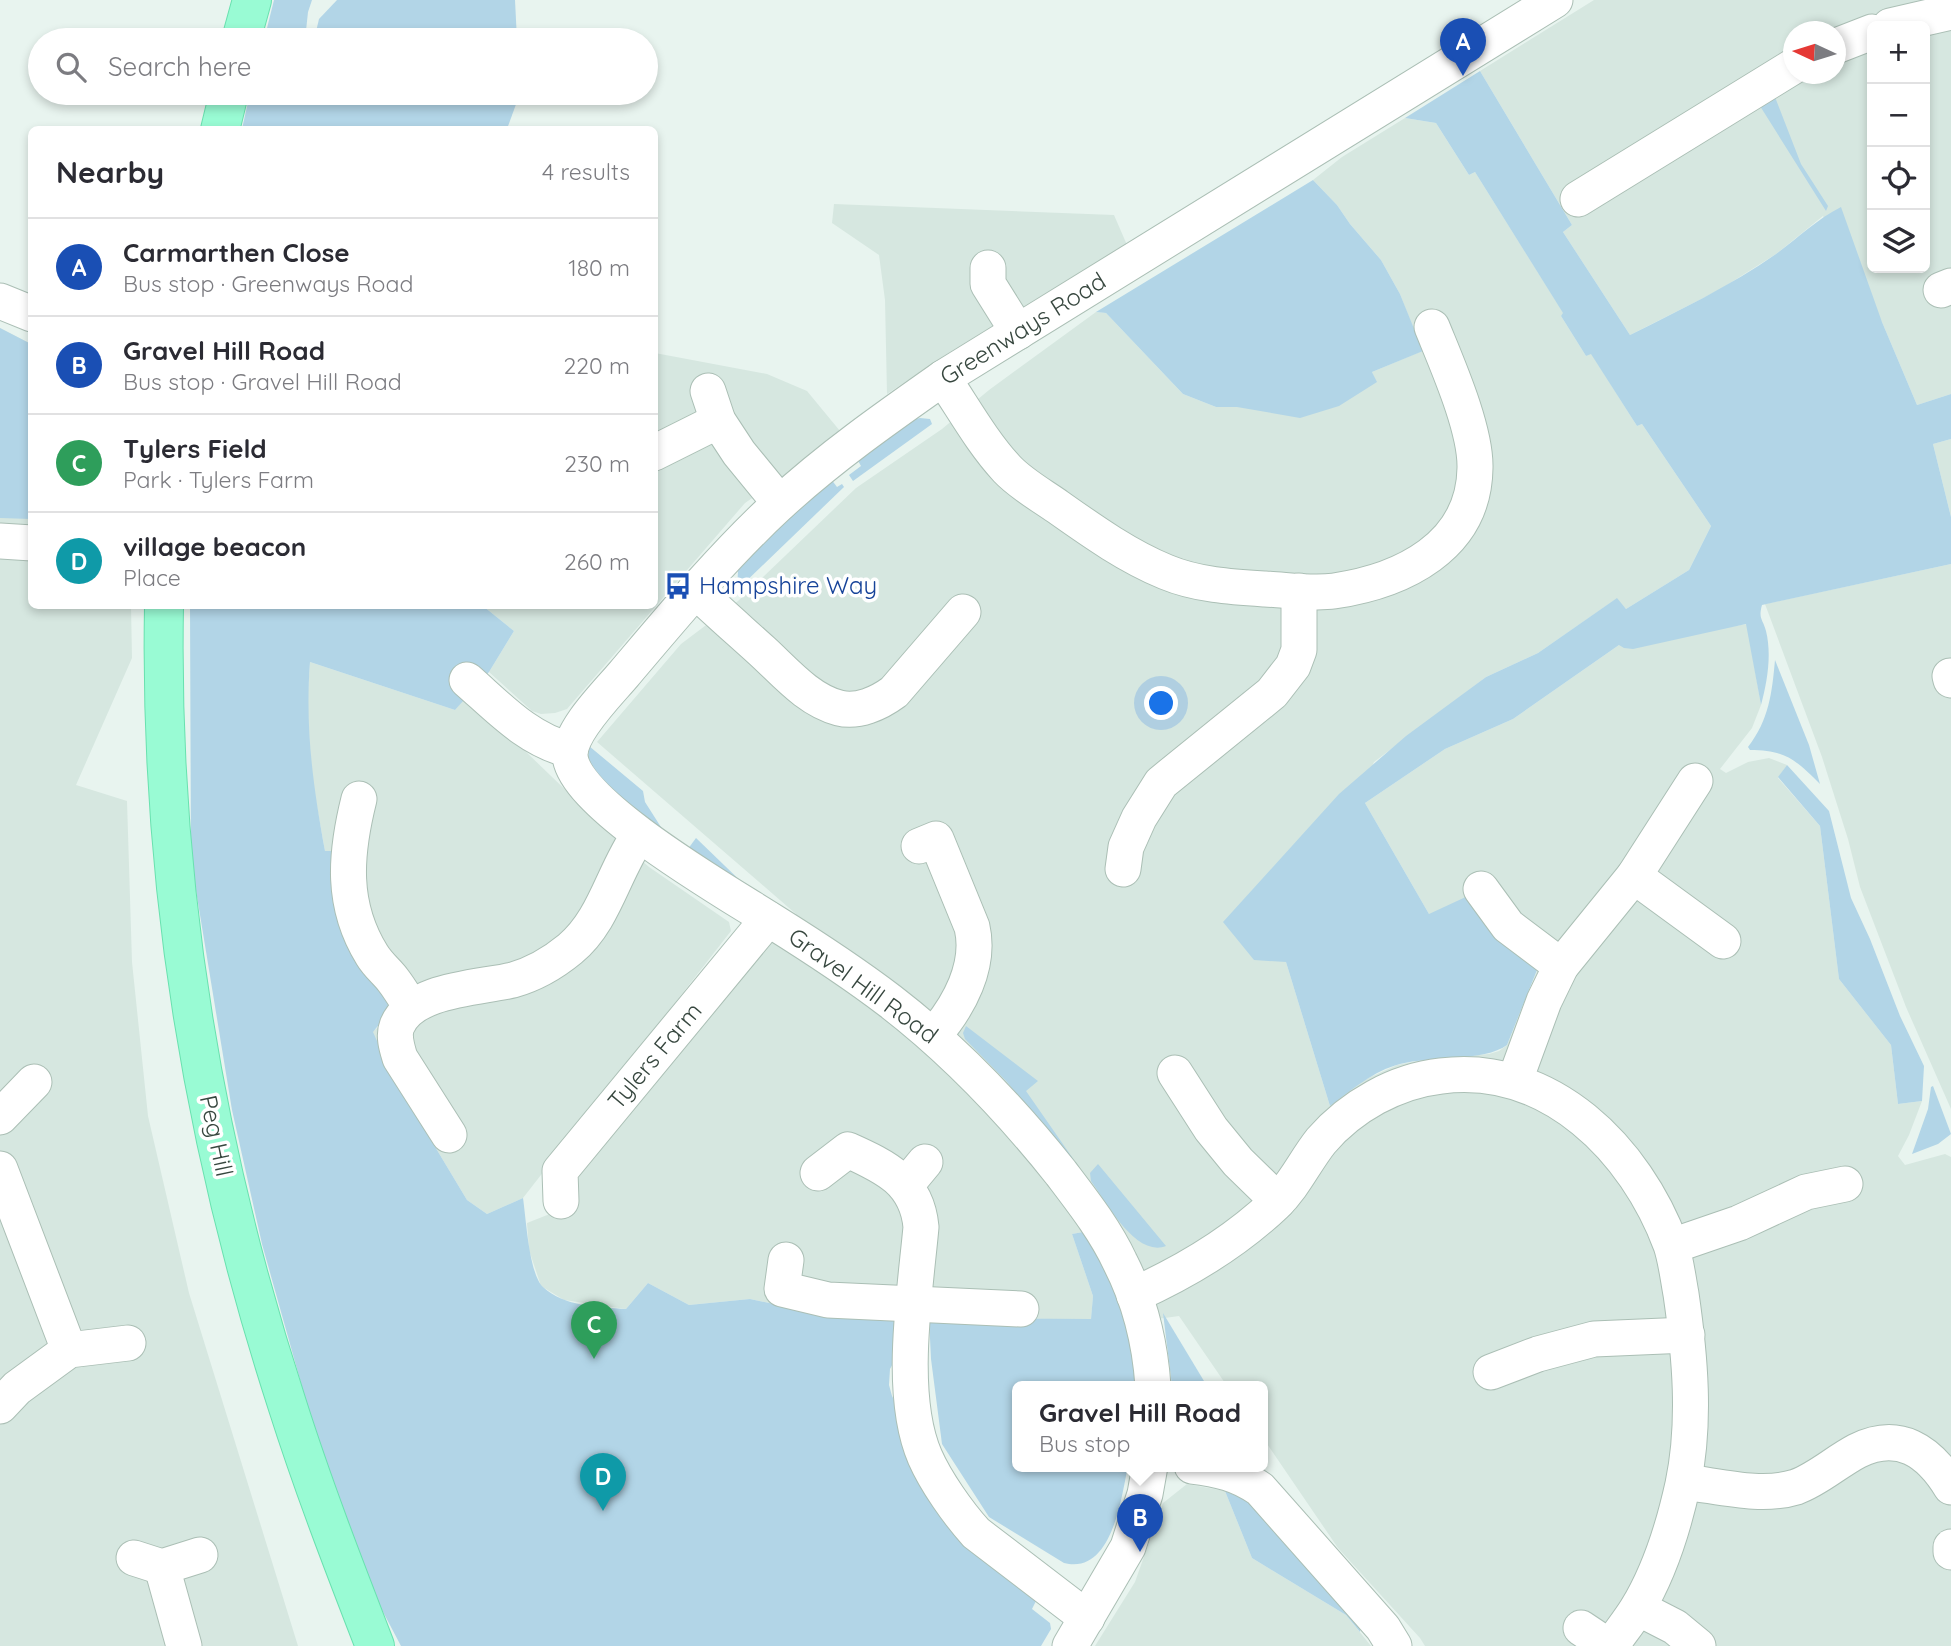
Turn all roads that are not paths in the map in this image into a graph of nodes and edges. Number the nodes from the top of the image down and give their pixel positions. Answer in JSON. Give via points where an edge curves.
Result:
{"nodes":[{"id":1,"x":252,"y":0,"type":"edge"},
{"id":2,"x":1555,"y":0,"type":"edge"},
{"id":3,"x":1951,"y":12,"type":"edge"},
{"id":4,"x":1912,"y":21,"type":"edge"},
{"id":5,"x":244,"y":28,"type":"edge"},
{"id":6,"x":1867,"y":34,"type":"edge"},
{"id":7,"x":1846,"y":42,"type":"edge"},
{"id":8,"x":1783,"y":74,"type":"edge"},
{"id":9,"x":226,"y":105,"type":"edge"},
{"id":10,"x":221,"y":126,"type":"edge"},
{"id":11,"x":1578,"y":199,"type":"dead end"},
{"id":12,"x":988,"y":268,"type":"dead end"},
{"id":13,"x":0,"y":301,"type":"edge"},
{"id":14,"x":28,"y":312,"type":"edge"},
{"id":15,"x":1432,"y":327,"type":"dead end"},
{"id":16,"x":1018,"y":332,"type":"junction"},
{"id":17,"x":943,"y":379,"type":"junction"},
{"id":18,"x":658,"y":450,"type":"edge"},
{"id":19,"x":780,"y":503,"type":"junction"},
{"id":20,"x":0,"y":541,"type":"edge"},
{"id":21,"x":28,"y":542,"type":"edge"},
{"id":22,"x":695,"y":590,"type":"junction"},
{"id":23,"x":1299,"y":591,"type":"junction"},
{"id":24,"x":164,"y":609,"type":"edge"},
{"id":25,"x":948,"y":616,"type":"dead end"},
{"id":26,"x":467,"y":680,"type":"dead end"},
{"id":27,"x":570,"y":750,"type":"junction"},
{"id":28,"x":1695,"y":781,"type":"dead end"},
{"id":29,"x":359,"y":799,"type":"dead end"},
{"id":30,"x":639,"y":835,"type":"junction"},
{"id":31,"x":919,"y":846,"type":"dead end"},
{"id":32,"x":1123,"y":870,"type":"dead end"},
{"id":33,"x":1634,"y":876,"type":"junction"},
{"id":34,"x":1481,"y":890,"type":"dead end"},
{"id":35,"x":768,"y":919,"type":"junction"},
{"id":36,"x":1723,"y":941,"type":"dead end"},
{"id":37,"x":1561,"y":966,"type":"junction"},
{"id":38,"x":411,"y":1007,"type":"junction"},
{"id":39,"x":934,"y":1035,"type":"junction"},
{"id":40,"x":1515,"y":1080,"type":"junction"},
{"id":41,"x":34,"y":1082,"type":"dead end"},
{"id":42,"x":1176,"y":1087,"type":"dead end"},
{"id":43,"x":0,"y":1117,"type":"edge"},
{"id":44,"x":449,"y":1135,"type":"dead end"},
{"id":45,"x":0,"y":1169,"type":"edge"},
{"id":46,"x":818,"y":1173,"type":"dead end"},
{"id":47,"x":1845,"y":1184,"type":"dead end"},
{"id":48,"x":561,"y":1201,"type":"dead end"},
{"id":49,"x":1278,"y":1201,"type":"junction"},
{"id":50,"x":1672,"y":1246,"type":"junction"},
{"id":51,"x":786,"y":1260,"type":"dead end"},
{"id":52,"x":1134,"y":1295,"type":"junction"},
{"id":53,"x":915,"y":1305,"type":"junction"},
{"id":54,"x":1021,"y":1309,"type":"dead end"},
{"id":55,"x":1687,"y":1335,"type":"junction"},
{"id":56,"x":128,"y":1343,"type":"dead end"},
{"id":57,"x":69,"y":1350,"type":"junction"},
{"id":58,"x":1490,"y":1371,"type":"dead end"},
{"id":59,"x":1153,"y":1381,"type":"edge"},
{"id":60,"x":0,"y":1406,"type":"edge"},
{"id":61,"x":1149,"y":1472,"type":"edge"},
{"id":62,"x":1229,"y":1472,"type":"edge"},
{"id":63,"x":1684,"y":1482,"type":"junction"},
{"id":64,"x":1951,"y":1487,"type":"edge"},
{"id":65,"x":1951,"y":1547,"type":"edge"},
{"id":66,"x":1951,"y":1552,"type":"edge"},
{"id":67,"x":200,"y":1555,"type":"dead end"},
{"id":68,"x":1638,"y":1608,"type":"junction"},
{"id":69,"x":1078,"y":1632,"type":"edge"},
{"id":70,"x":1600,"y":1640,"type":"edge"},
{"id":71,"x":184,"y":1646,"type":"edge"},
{"id":72,"x":375,"y":1646,"type":"edge"},
{"id":73,"x":1394,"y":1646,"type":"edge"},
{"id":74,"x":1698,"y":1646,"type":"edge"}],
"edges":[{"from":1,"to":5,"type":"main road"},
{"from":2,"to":16,"type":"street","name":"Greenways Road"},
{"from":3,"to":4,"type":"street"},
{"from":6,"to":7,"type":"street"},
{"from":8,"to":11,"type":"street","via":[[1641,174]]},
{"from":9,"to":10,"type":"main road"},
{"from":12,"to":16,"type":"street","via":[[988,284]]},
{"from":13,"to":14,"type":"street"},
{"from":15,"to":23,"type":"street","via":[[1473,441],[1471,496],[1459,523],[1427,559],[1403,572],[1331,591]]},
{"from":16,"to":17,"type":"street","name":"Greenways Road"},
{"from":17,"to":19,"type":"street","name":"Greenways Road","via":[[859,437]]},
{"from":17,"to":23,"type":"street","via":[[1009,472],[1134,556],[1200,583]]},
{"from":18,"to":19,"type":"street","via":[[713,406],[738,453]]},
{"from":19,"to":22,"type":"street","name":"Greenways Road"},
{"from":20,"to":21,"type":"street"},
{"from":22,"to":25,"type":"street","via":[[810,694],[841,709],[883,701],[894,692]]},
{"from":22,"to":27,"type":"street","name":"Greenways Road","via":[[586,720]]},
{"from":23,"to":32,"type":"street","via":[[1299,650],[1293,666],[1272,693],[1161,783],[1126,847]]},
{"from":24,"to":72,"type":"main road","name":"Peg Hill","via":[[169,803],[177,897],[214,1133],[286,1402]]},
{"from":26,"to":27,"type":"street","via":[[527,733]]},
{"from":27,"to":30,"type":"street","name":"Gravel Hill Road","via":[[570,762],[586,788]]},
{"from":28,"to":33,"type":"street"},
{"from":29,"to":38,"type":"street","via":[[348,852],[351,902],[373,957]]},
{"from":30,"to":35,"type":"street","name":"Gravel Hill Road"},
{"from":30,"to":38,"type":"street","via":[[590,928],[556,961],[515,979],[432,997]]},
{"from":31,"to":39,"type":"street","via":[[936,839],[975,941],[972,970]]},
{"from":33,"to":36,"type":"street"},
{"from":33,"to":37,"type":"street"},
{"from":34,"to":37,"type":"street","via":[[1508,926]]},
{"from":35,"to":39,"type":"street","name":"Gravel Hill Road"},
{"from":35,"to":48,"type":"street","name":"Tylers Farm","via":[[560,1171]]},
{"from":37,"to":40,"type":"street"},
{"from":38,"to":44,"type":"street","via":[[398,1026],[400,1058]]},
{"from":39,"to":52,"type":"street","name":"Gravel Hill Road","via":[[1037,1143],[1091,1213]]},
{"from":40,"to":49,"type":"street","via":[[1476,1074],[1441,1076],[1375,1098],[1348,1114],[1321,1142]]},
{"from":40,"to":50,"type":"street","via":[[1580,1114],[1609,1142],[1634,1174]]},
{"from":41,"to":43,"type":"street"},
{"from":42,"to":49,"type":"street","via":[[1238,1162]]},
{"from":45,"to":57,"type":"street"},
{"from":46,"to":53,"type":"street","via":[[848,1150],[915,1173],[921,1227]]},
{"from":47,"to":50,"type":"street","via":[[1806,1192],[1739,1223]]},
{"from":49,"to":52,"type":"street","via":[[1210,1255]]},
{"from":50,"to":55,"type":"street"},
{"from":51,"to":53,"type":"street","via":[[782,1289],[796,1294]]},
{"from":52,"to":59,"type":"street","name":"Gravel Hill Road","via":[[1145,1326]]},
{"from":53,"to":54,"type":"street"},
{"from":53,"to":69,"type":"street","via":[[912,1379],[926,1458],[976,1533]]},
{"from":55,"to":58,"type":"street","via":[[1594,1339]]},
{"from":55,"to":63,"type":"street","via":[[1689,1419]]},
{"from":56,"to":57,"type":"street"},
{"from":57,"to":60,"type":"street"},
{"from":61,"to":69,"type":"street","via":[[1128,1547]]},
{"from":62,"to":73,"type":"street","via":[[1260,1489]]},
{"from":63,"to":64,"type":"street","via":[[1763,1492],[1797,1487],[1858,1450],[1885,1444],[1918,1449],[1933,1460]]},
{"from":63,"to":68,"type":"street"},
{"from":65,"to":66,"type":"street"},
{"from":67,"to":71,"type":"street","via":[[148,1563]]},
{"from":68,"to":70,"type":"street"},
{"from":68,"to":74,"type":"street","via":[[1675,1626]]}]}
